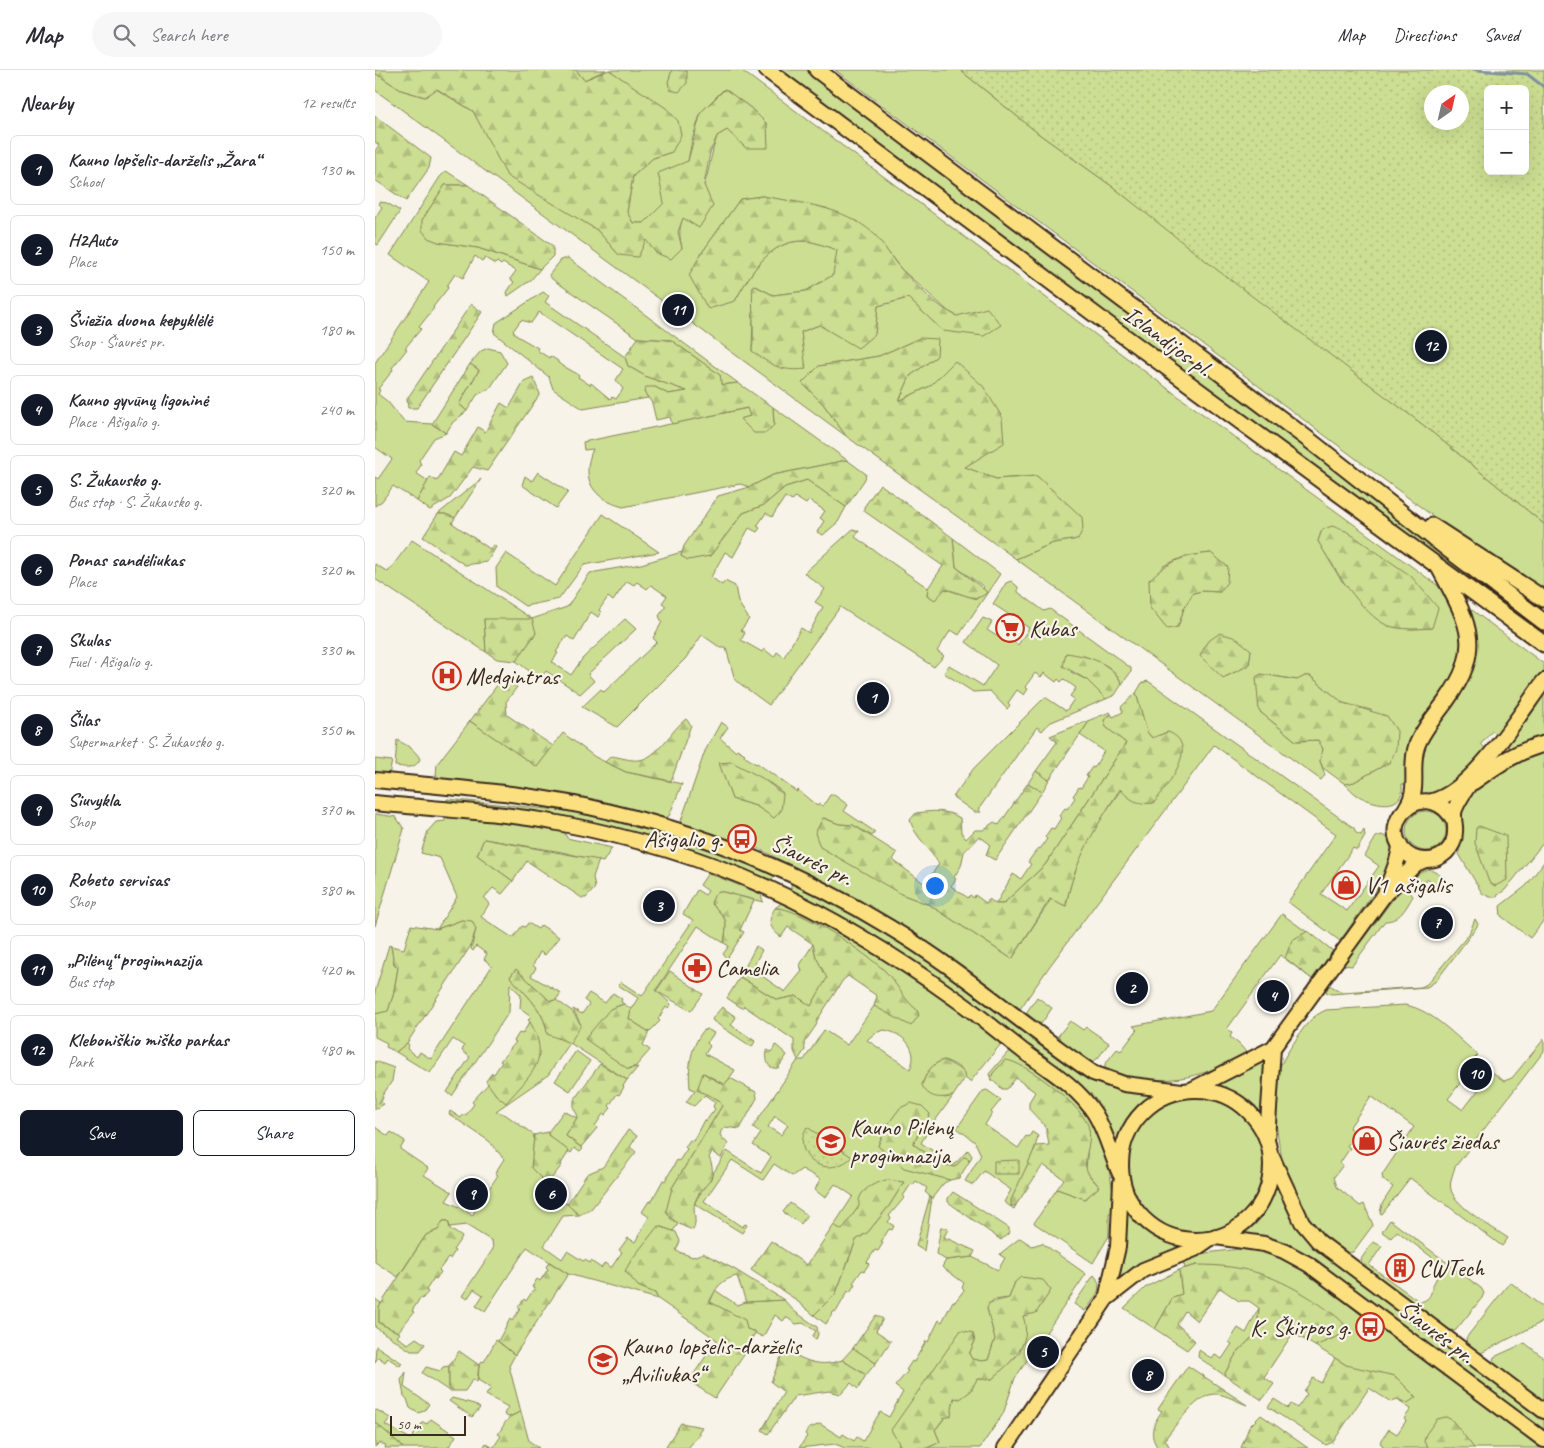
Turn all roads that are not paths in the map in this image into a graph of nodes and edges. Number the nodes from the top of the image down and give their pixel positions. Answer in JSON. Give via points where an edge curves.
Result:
{"nodes":[{"id":1,"x":767,"y":70,"type":"edge"},
{"id":2,"x":817,"y":70,"type":"edge"},
{"id":3,"x":1357,"y":477,"type":"junction"},
{"id":4,"x":1438,"y":566,"type":"junction"},
{"id":5,"x":1544,"y":599,"type":"edge"},
{"id":6,"x":1544,"y":622,"type":"edge"},
{"id":7,"x":1544,"y":644,"type":"edge"},
{"id":8,"x":1544,"y":681,"type":"edge"},
{"id":9,"x":1544,"y":744,"type":"edge"},
{"id":10,"x":1480,"y":767,"type":"junction"},
{"id":11,"x":375,"y":780,"type":"edge"},
{"id":12,"x":1473,"y":782,"type":"junction"},
{"id":13,"x":1432,"y":802,"type":"junction"},
{"id":14,"x":375,"y":803,"type":"edge"},
{"id":15,"x":1407,"y":807,"type":"junction"},
{"id":16,"x":1454,"y":821,"type":"junction"},
{"id":17,"x":1400,"y":845,"type":"junction"},
{"id":18,"x":1425,"y":860,"type":"junction"},
{"id":19,"x":785,"y":870,"type":"junction"},
{"id":20,"x":776,"y":890,"type":"junction"},
{"id":21,"x":1385,"y":894,"type":"junction"},
{"id":22,"x":1273,"y":1048,"type":"junction"},
{"id":23,"x":1187,"y":1091,"type":"junction"},
{"id":24,"x":1269,"y":1148,"type":"junction"},
{"id":25,"x":1121,"y":1175,"type":"junction"},
{"id":26,"x":1213,"y":1238,"type":"junction"},
{"id":27,"x":1106,"y":1298,"type":"junction"},
{"id":28,"x":1544,"y":1411,"type":"edge"},
{"id":29,"x":1544,"y":1440,"type":"edge"},
{"id":30,"x":1005,"y":1448,"type":"edge"}],
"edges":[{"from":1,"to":4,"type":"highway","name":"Islandijos pl."},
{"from":2,"to":3,"type":"highway","name":"Islandijos pl."},
{"from":3,"to":5,"type":"highway"},
{"from":3,"to":6,"type":"highway","name":"Islandijos pl."},
{"from":4,"to":7,"type":"highway","name":"Islandijos pl."},
{"from":4,"to":15,"type":"highway","via":[[1467,624],[1469,654],[1459,682],[1417,746],[1412,771],[1414,793]]},
{"from":8,"to":10,"type":"main road"},
{"from":9,"to":12,"type":"highway","via":[[1509,758]]},
{"from":10,"to":12,"type":"main road"},
{"from":10,"to":13,"type":"main road","via":[[1451,793]]},
{"from":11,"to":19,"type":"main road","name":"Šiaurės pr.","via":[[529,796],[610,812],[707,840]]},
{"from":12,"to":16,"type":"main road","via":[[1454,811]]},
{"from":13,"to":15,"type":"main road"},
{"from":13,"to":16,"type":"main road","via":[[1445,808]]},
{"from":14,"to":20,"type":"main road","name":"Šiaurės pr.","via":[[503,816],[597,831],[700,860]]},
{"from":15,"to":17,"type":"main road","via":[[1397,825]]},
{"from":16,"to":18,"type":"main road","via":[[1454,839],[1448,850],[1437,858]]},
{"from":17,"to":18,"type":"main road","via":[[1410,856]]},
{"from":17,"to":21,"type":"main road","via":[[1398,862]]},
{"from":18,"to":21,"type":"main road","via":[[1415,864]]},
{"from":19,"to":20,"type":"main road"},
{"from":19,"to":23,"type":"main road","name":"Šiaurės pr.","via":[[899,933],[1093,1073],[1124,1084]]},
{"from":20,"to":25,"type":"main road","name":"Šiaurės pr.","via":[[858,933],[892,955],[970,1009],[1073,1088],[1098,1119]]},
{"from":21,"to":22,"type":"main road"},
{"from":22,"to":23,"type":"main road"},
{"from":22,"to":24,"type":"main road"},
{"from":23,"to":24,"type":"main road","via":[[1219,1094],[1232,1099],[1253,1117]]},
{"from":23,"to":25,"type":"main road","via":[[1159,1100],[1139,1115],[1126,1137]]},
{"from":24,"to":26,"type":"main road","via":[[1269,1179],[1259,1204],[1240,1225]]},
{"from":24,"to":28,"type":"main road","name":"Šiaurės pr.","via":[[1302,1222],[1318,1241]]},
{"from":25,"to":26,"type":"main road","via":[[1127,1195],[1148,1223],[1179,1238]]},
{"from":25,"to":27,"type":"main road","via":[[1117,1247]]},
{"from":26,"to":27,"type":"main road","via":[[1195,1249],[1143,1270]]},
{"from":26,"to":29,"type":"main road","name":"Šiaurės pr.","via":[[1264,1244],[1308,1264]]},
{"from":27,"to":30,"type":"main road"}]}
